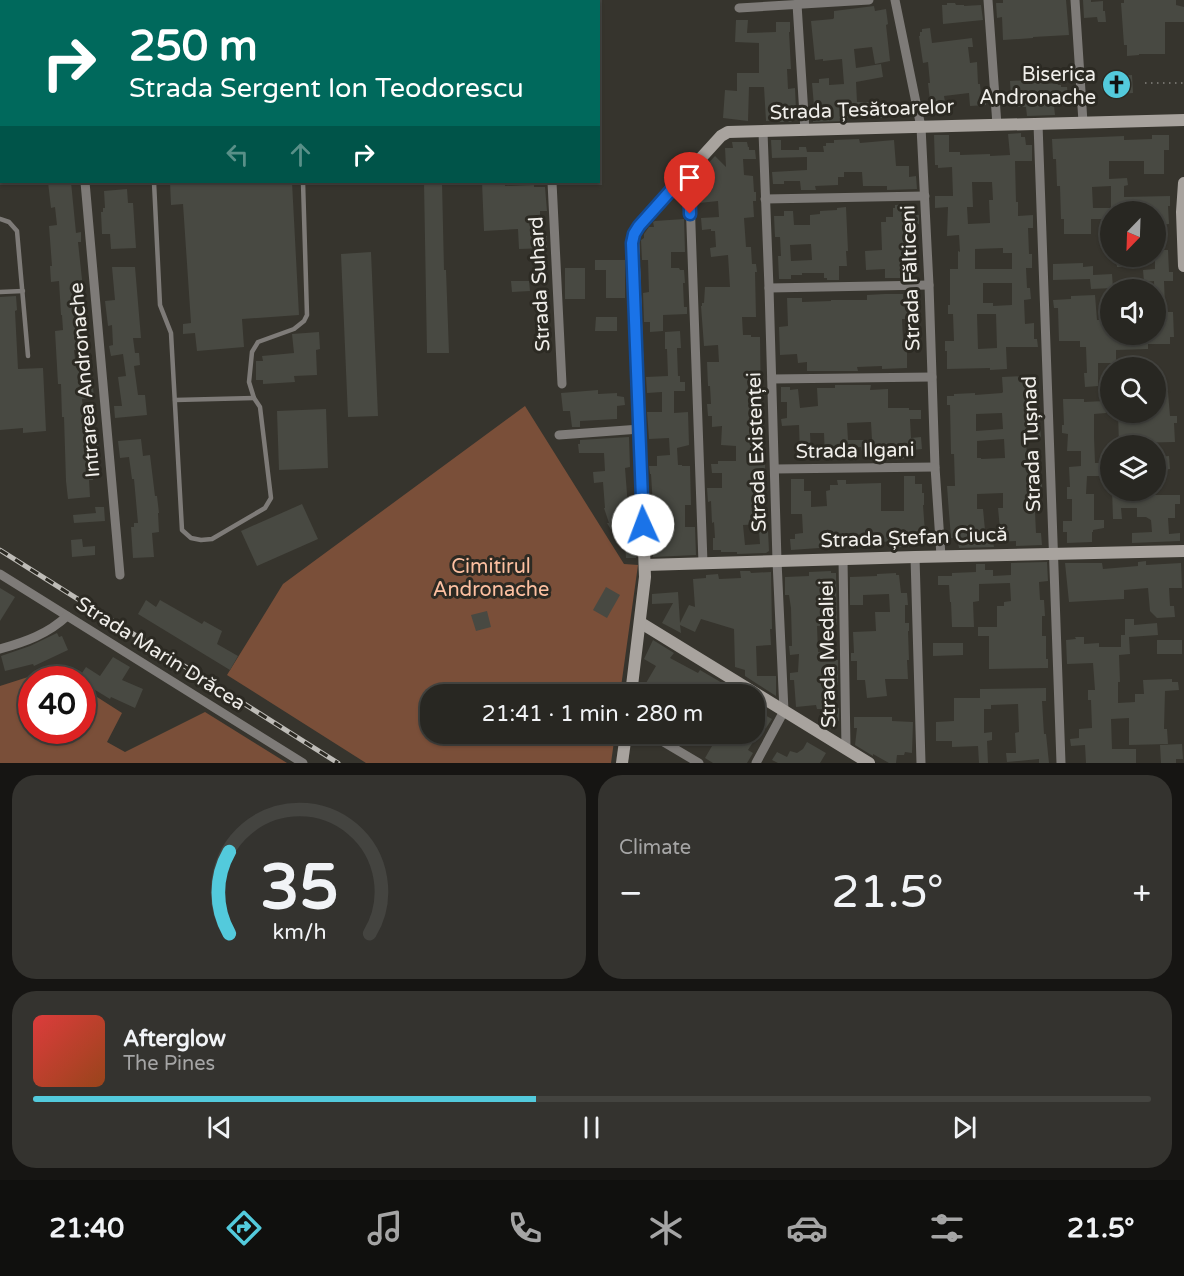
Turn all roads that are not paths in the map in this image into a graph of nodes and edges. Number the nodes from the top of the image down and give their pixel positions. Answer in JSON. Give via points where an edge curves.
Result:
{"nodes":[{"id":1,"x":869,"y":0,"type":"edge"},
{"id":2,"x":896,"y":0,"type":"edge"},
{"id":3,"x":988,"y":0,"type":"edge"},
{"id":4,"x":1075,"y":0,"type":"edge"},
{"id":5,"x":797,"y":4,"type":"junction"},
{"id":6,"x":740,"y":8,"type":"dead end"},
{"id":7,"x":1184,"y":120,"type":"edge"},
{"id":8,"x":1083,"y":122,"type":"junction"},
{"id":9,"x":1038,"y":124,"type":"junction"},
{"id":10,"x":997,"y":125,"type":"junction"},
{"id":11,"x":921,"y":127,"type":"junction"},
{"id":12,"x":805,"y":131,"type":"junction"},
{"id":13,"x":763,"y":132,"type":"junction"},
{"id":14,"x":689,"y":170,"type":"junction"},
{"id":15,"x":85,"y":183,"type":"edge"},
{"id":16,"x":154,"y":183,"type":"edge"},
{"id":17,"x":303,"y":183,"type":"edge"},
{"id":18,"x":552,"y":183,"type":"edge"},
{"id":19,"x":1184,"y":183,"type":"edge"},
{"id":20,"x":925,"y":196,"type":"junction"},
{"id":21,"x":765,"y":199,"type":"junction"},
{"id":22,"x":0,"y":219,"type":"edge"},
{"id":23,"x":1184,"y":266,"type":"edge"},
{"id":24,"x":929,"y":285,"type":"junction"},
{"id":25,"x":769,"y":288,"type":"junction"},
{"id":26,"x":23,"y":291,"type":"junction"},
{"id":27,"x":0,"y":292,"type":"edge"},
{"id":28,"x":28,"y":356,"type":"dead end"},
{"id":29,"x":932,"y":377,"type":"junction"},
{"id":30,"x":772,"y":379,"type":"junction"},
{"id":31,"x":562,"y":384,"type":"dead end"},
{"id":32,"x":254,"y":398,"type":"junction"},
{"id":33,"x":175,"y":400,"type":"junction"},
{"id":34,"x":640,"y":429,"type":"junction"},
{"id":35,"x":559,"y":435,"type":"dead end"},
{"id":36,"x":935,"y":467,"type":"junction"},
{"id":37,"x":775,"y":469,"type":"junction"},
{"id":38,"x":1184,"y":551,"type":"edge"},
{"id":39,"x":1053,"y":553,"type":"junction"},
{"id":40,"x":915,"y":556,"type":"junction"},
{"id":41,"x":942,"y":556,"type":"junction"},
{"id":42,"x":843,"y":559,"type":"junction"},
{"id":43,"x":777,"y":561,"type":"junction"},
{"id":44,"x":703,"y":563,"type":"junction"},
{"id":45,"x":645,"y":566,"type":"junction"},
{"id":46,"x":0,"y":574,"type":"edge"},
{"id":47,"x":120,"y":575,"type":"dead end"},
{"id":48,"x":67,"y":616,"type":"junction"},
{"id":49,"x":640,"y":623,"type":"junction"},
{"id":50,"x":0,"y":649,"type":"edge"},
{"id":51,"x":632,"y":684,"type":"edge"},
{"id":52,"x":784,"y":711,"type":"junction"},
{"id":53,"x":625,"y":744,"type":"edge"},
{"id":54,"x":667,"y":744,"type":"edge"},
{"id":55,"x":846,"y":749,"type":"junction"},
{"id":56,"x":303,"y":763,"type":"edge"},
{"id":57,"x":622,"y":763,"type":"edge"},
{"id":58,"x":699,"y":763,"type":"edge"},
{"id":59,"x":756,"y":763,"type":"edge"},
{"id":60,"x":869,"y":763,"type":"edge"},
{"id":61,"x":921,"y":763,"type":"edge"},
{"id":62,"x":1061,"y":763,"type":"edge"}],
"edges":[{"from":1,"to":5,"type":"street"},
{"from":2,"to":11,"type":"street","name":"Strada Fălticeni"},
{"from":3,"to":10,"type":"street"},
{"from":4,"to":8,"type":"street"},
{"from":5,"to":6,"type":"street"},
{"from":5,"to":12,"type":"street"},
{"from":7,"to":8,"type":"street","name":"Strada Țesătoarelor"},
{"from":8,"to":9,"type":"street","name":"Strada Țesătoarelor"},
{"from":9,"to":10,"type":"street","name":"Strada Țesătoarelor"},
{"from":9,"to":39,"type":"street","name":"Strada Tușnad"},
{"from":10,"to":11,"type":"street","name":"Strada Țesătoarelor"},
{"from":11,"to":12,"type":"street","name":"Strada Țesătoarelor"},
{"from":11,"to":20,"type":"street","name":"Strada Fălticeni"},
{"from":12,"to":13,"type":"street","name":"Strada Țesătoarelor"},
{"from":13,"to":14,"type":"street","name":"Strada Țesătoarelor","via":[[721,135]]},
{"from":13,"to":21,"type":"street","name":"Strada Existenței"},
{"from":14,"to":34,"type":"street","via":[[633,238]]},
{"from":14,"to":44,"type":"street"},
{"from":15,"to":47,"type":"street","name":"Intrarea Andronache"},
{"from":16,"to":33,"type":"lane","via":[[160,305],[171,333]]},
{"from":17,"to":32,"type":"lane","via":[[307,315],[294,329],[258,342],[252,352],[249,382]]},
{"from":18,"to":31,"type":"street","name":"Strada Suhard"},
{"from":19,"to":23,"type":"street"},
{"from":20,"to":21,"type":"street"},
{"from":20,"to":24,"type":"street","name":"Strada Fălticeni"},
{"from":21,"to":25,"type":"street","name":"Strada Existenței"},
{"from":22,"to":26,"type":"lane","via":[[17,231]]},
{"from":24,"to":25,"type":"street"},
{"from":24,"to":29,"type":"street","name":"Strada Fălticeni"},
{"from":25,"to":30,"type":"street","name":"Strada Existenței"},
{"from":26,"to":27,"type":"lane"},
{"from":26,"to":28,"type":"lane"},
{"from":29,"to":30,"type":"street"},
{"from":29,"to":36,"type":"street","name":"Strada Fălticeni"},
{"from":30,"to":37,"type":"street","name":"Strada Existenței"},
{"from":32,"to":33,"type":"lane"},
{"from":32,"to":33,"type":"lane","via":[[260,407],[271,498],[266,508],[212,539],[201,540],[182,530]]},
{"from":34,"to":35,"type":"street"},
{"from":34,"to":45,"type":"street"},
{"from":36,"to":37,"type":"street","name":"Strada Ilgani"},
{"from":36,"to":41,"type":"street","name":"Strada Fălticeni"},
{"from":37,"to":43,"type":"street","name":"Strada Existenței"},
{"from":38,"to":39,"type":"street","name":"Strada Ștefan Ciucă"},
{"from":39,"to":41,"type":"street","name":"Strada Ștefan Ciucă"},
{"from":39,"to":62,"type":"street","name":"Strada Tușnad"},
{"from":40,"to":41,"type":"street","name":"Strada Ștefan Ciucă"},
{"from":40,"to":42,"type":"street","name":"Strada Ștefan Ciucă"},
{"from":40,"to":61,"type":"street"},
{"from":42,"to":43,"type":"street","name":"Strada Ștefan Ciucă"},
{"from":42,"to":55,"type":"street","name":"Strada Medaliei"},
{"from":43,"to":44,"type":"street","name":"Strada Ștefan Ciucă"},
{"from":43,"to":52,"type":"street","name":"Strada Existenței"},
{"from":44,"to":45,"type":"street","name":"Strada Ștefan Ciucă"},
{"from":45,"to":49,"type":"street"},
{"from":46,"to":48,"type":"street","name":"Strada Marin Drăcea"},
{"from":48,"to":50,"type":"street","via":[[41,635]]},
{"from":48,"to":56,"type":"street","name":"Strada Marin Drăcea"},
{"from":49,"to":51,"type":"street"},
{"from":49,"to":52,"type":"street"},
{"from":52,"to":55,"type":"street"},
{"from":52,"to":59,"type":"street"},
{"from":53,"to":57,"type":"street"},
{"from":54,"to":58,"type":"street"},
{"from":55,"to":60,"type":"street"}]}
